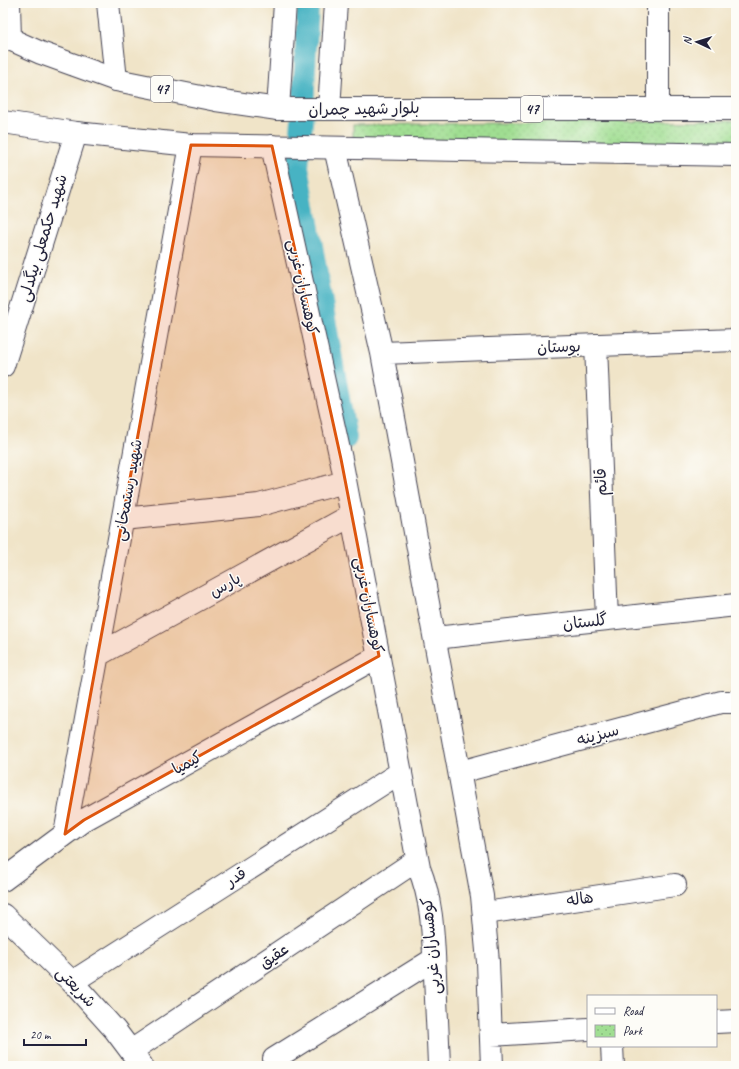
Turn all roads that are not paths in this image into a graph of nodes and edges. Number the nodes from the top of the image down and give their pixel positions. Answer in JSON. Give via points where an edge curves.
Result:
{"nodes":[{"id":1,"x":9,"y":3,"type":"edge"},
{"id":2,"x":108,"y":3,"type":"edge"},
{"id":3,"x":285,"y":3,"type":"edge"},
{"id":4,"x":336,"y":3,"type":"edge"},
{"id":5,"x":658,"y":3,"type":"edge"},
{"id":6,"x":6,"y":37,"type":"edge"},
{"id":7,"x":116,"y":80,"type":"junction"},
{"id":8,"x":278,"y":109,"type":"junction"},
{"id":9,"x":328,"y":109,"type":"junction"},
{"id":10,"x":658,"y":109,"type":"junction"},
{"id":11,"x":736,"y":109,"type":"edge"},
{"id":12,"x":3,"y":122,"type":"edge"},
{"id":13,"x":76,"y":133,"type":"junction"},
{"id":14,"x":191,"y":145,"type":"junction"},
{"id":15,"x":272,"y":146,"type":"junction"},
{"id":16,"x":335,"y":148,"type":"junction"},
{"id":17,"x":736,"y":155,"type":"edge"},
{"id":18,"x":736,"y":340,"type":"edge"},
{"id":19,"x":596,"y":345,"type":"junction"},
{"id":20,"x":382,"y":353,"type":"junction"},
{"id":21,"x":3,"y":366,"type":"edge"},
{"id":22,"x":345,"y":482,"type":"junction"},
{"id":23,"x":352,"y":515,"type":"junction"},
{"id":24,"x":123,"y":519,"type":"junction"},
{"id":25,"x":736,"y":605,"type":"edge"},
{"id":26,"x":607,"y":619,"type":"junction"},
{"id":27,"x":435,"y":638,"type":"junction"},
{"id":28,"x":98,"y":655,"type":"junction"},
{"id":29,"x":379,"y":656,"type":"junction"},
{"id":30,"x":736,"y":702,"type":"edge"},
{"id":31,"x":400,"y":772,"type":"junction"},
{"id":32,"x":460,"y":772,"type":"junction"},
{"id":33,"x":65,"y":834,"type":"junction"},
{"id":34,"x":417,"y":860,"type":"junction"},
{"id":35,"x":3,"y":880,"type":"edge"},
{"id":36,"x":675,"y":885,"type":"dead end"},
{"id":37,"x":485,"y":913,"type":"junction"},
{"id":38,"x":3,"y":915,"type":"edge"},
{"id":39,"x":434,"y":959,"type":"junction"},
{"id":40,"x":72,"y":982,"type":"junction"},
{"id":41,"x":736,"y":1021,"type":"edge"},
{"id":42,"x":717,"y":1022,"type":"edge"},
{"id":43,"x":587,"y":1029,"type":"edge"},
{"id":44,"x":491,"y":1035,"type":"junction"},
{"id":45,"x":612,"y":1047,"type":"edge"},
{"id":46,"x":137,"y":1059,"type":"edge"},
{"id":47,"x":274,"y":1059,"type":"dead end"},
{"id":48,"x":440,"y":1066,"type":"edge"},
{"id":49,"x":492,"y":1066,"type":"edge"},
{"id":50,"x":613,"y":1066,"type":"edge"}],
"edges":[{"from":1,"to":6,"type":"street"},
{"from":2,"to":7,"type":"street"},
{"from":3,"to":8,"type":"street"},
{"from":4,"to":9,"type":"street"},
{"from":5,"to":10,"type":"street"},
{"from":6,"to":7,"type":"street","name":"بلوار شهید چمران","number":"47","via":[[41,53]]},
{"from":7,"to":8,"type":"street","name":"بلوار شهید چمران","number":"47","via":[[216,100]]},
{"from":8,"to":9,"type":"street","name":"بلوار شهید چمران","number":"47"},
{"from":9,"to":10,"type":"street","name":"بلوار شهید چمران","number":"47"},
{"from":10,"to":11,"type":"street","name":"بلوار شهید چمران","number":"47"},
{"from":12,"to":13,"type":"street"},
{"from":13,"to":14,"type":"street"},
{"from":13,"to":21,"type":"street","name":"شهید حکمعلی بیگدلی"},
{"from":14,"to":15,"type":"street"},
{"from":14,"to":24,"type":"street","name":"شهید رستمخانی"},
{"from":15,"to":16,"type":"street"},
{"from":15,"to":22,"type":"street","name":"کوهساران غربی"},
{"from":16,"to":17,"type":"street"},
{"from":16,"to":20,"type":"street"},
{"from":18,"to":19,"type":"street","name":"بوستان"},
{"from":19,"to":20,"type":"street","name":"بوستان"},
{"from":19,"to":26,"type":"street","name":"قائم"},
{"from":20,"to":27,"type":"street"},
{"from":22,"to":23,"type":"street","name":"کوهساران غربی"},
{"from":22,"to":24,"type":"street","via":[[259,505]]},
{"from":23,"to":28,"type":"street","name":"پارس"},
{"from":23,"to":29,"type":"street","name":"کوهساران غربی"},
{"from":24,"to":28,"type":"street","name":"شهید رستمخانی"},
{"from":25,"to":26,"type":"street","name":"گلستان"},
{"from":26,"to":27,"type":"street","name":"گلستان"},
{"from":27,"to":32,"type":"street"},
{"from":28,"to":33,"type":"street","name":"شهید رستمخانی"},
{"from":29,"to":31,"type":"street","name":"کوهساران غربی"},
{"from":29,"to":33,"type":"street","name":"کیمیا","via":[[84,820]]},
{"from":30,"to":32,"type":"street","name":"سبزینه","via":[[721,702]]},
{"from":31,"to":34,"type":"street","name":"کوهساران غربی"},
{"from":31,"to":40,"type":"street","name":"قدر"},
{"from":32,"to":37,"type":"street"},
{"from":33,"to":35,"type":"street","name":"کیمیا"},
{"from":34,"to":39,"type":"street","name":"کوهساران غربی","via":[[429,900]]},
{"from":34,"to":46,"type":"street","name":"عقیق"},
{"from":36,"to":37,"type":"street","name":"هاله"},
{"from":37,"to":44,"type":"street"},
{"from":38,"to":40,"type":"street","name":"شریعتی"},
{"from":39,"to":47,"type":"street"},
{"from":39,"to":48,"type":"street","name":"کوهساران غربی"},
{"from":40,"to":46,"type":"street","name":"شریعتی"},
{"from":41,"to":42,"type":"street"},
{"from":43,"to":44,"type":"street"},
{"from":44,"to":49,"type":"street"},
{"from":45,"to":50,"type":"street"}]}
